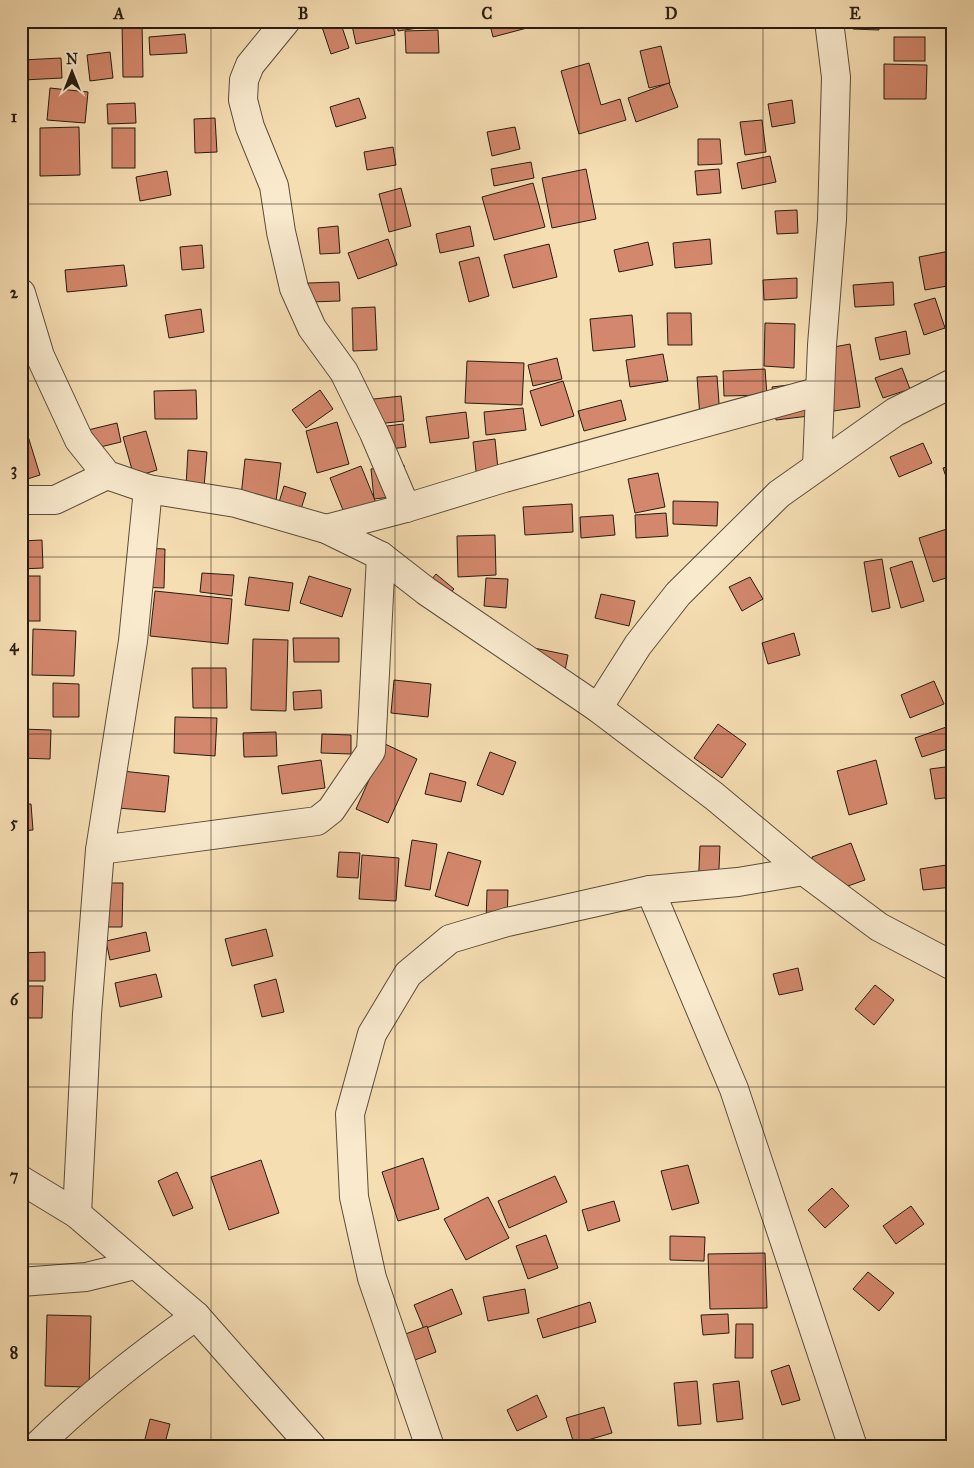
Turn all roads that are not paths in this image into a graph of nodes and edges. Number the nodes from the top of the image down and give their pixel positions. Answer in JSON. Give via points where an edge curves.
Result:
{"nodes":[{"id":1,"x":286,"y":21,"type":"edge"},
{"id":2,"x":829,"y":21,"type":"edge"},
{"id":3,"x":21,"y":293,"type":"edge"},
{"id":4,"x":953,"y":383,"type":"edge"},
{"id":5,"x":820,"y":391,"type":"junction"},
{"id":6,"x":817,"y":466,"type":"junction"},
{"id":7,"x":107,"y":475,"type":"junction"},
{"id":8,"x":148,"y":489,"type":"junction"},
{"id":9,"x":21,"y":500,"type":"edge"},
{"id":10,"x":406,"y":508,"type":"junction"},
{"id":11,"x":326,"y":529,"type":"junction"},
{"id":12,"x":381,"y":556,"type":"junction"},
{"id":13,"x":598,"y":708,"type":"junction"},
{"id":14,"x":100,"y":850,"type":"junction"},
{"id":15,"x":804,"y":871,"type":"junction"},
{"id":16,"x":650,"y":890,"type":"junction"},
{"id":17,"x":953,"y":966,"type":"edge"},
{"id":18,"x":21,"y":1180,"type":"edge"},
{"id":19,"x":77,"y":1214,"type":"junction"},
{"id":20,"x":135,"y":1265,"type":"junction"},
{"id":21,"x":21,"y":1282,"type":"edge"},
{"id":22,"x":196,"y":1316,"type":"junction"},
{"id":23,"x":36,"y":1447,"type":"edge"},
{"id":24,"x":312,"y":1447,"type":"edge"},
{"id":25,"x":430,"y":1447,"type":"edge"},
{"id":26,"x":853,"y":1447,"type":"edge"}],
"edges":[{"from":1,"to":10,"type":"street","via":[[250,65],[244,80],[243,100],[274,186],[294,288],[312,328],[348,380]]},
{"from":2,"to":5,"type":"street","via":[[836,77],[832,220]]},
{"from":3,"to":7,"type":"street","via":[[40,356],[79,440]]},
{"from":4,"to":6,"type":"street","via":[[895,412]]},
{"from":5,"to":6,"type":"street"},
{"from":5,"to":10,"type":"street"},
{"from":6,"to":13,"type":"street","via":[[779,494],[678,594],[638,645]]},
{"from":7,"to":8,"type":"street"},
{"from":7,"to":9,"type":"street","via":[[55,500]]},
{"from":8,"to":11,"type":"street","via":[[236,503]]},
{"from":8,"to":14,"type":"street","via":[[133,642]]},
{"from":10,"to":11,"type":"street"},
{"from":11,"to":12,"type":"street"},
{"from":12,"to":13,"type":"street","via":[[426,591]]},
{"from":12,"to":14,"type":"street","via":[[371,751],[331,810],[317,821]]},
{"from":13,"to":15,"type":"street","via":[[714,796]]},
{"from":14,"to":19,"type":"street","via":[[87,1014]]},
{"from":15,"to":16,"type":"street","via":[[738,882]]},
{"from":15,"to":17,"type":"street","via":[[879,927]]},
{"from":16,"to":25,"type":"street","via":[[507,922],[450,939],[408,974],[372,1034],[350,1114],[354,1197],[372,1278]]},
{"from":16,"to":26,"type":"street","via":[[734,1089]]},
{"from":18,"to":19,"type":"street"},
{"from":19,"to":20,"type":"street"},
{"from":20,"to":21,"type":"street","via":[[86,1277]]},
{"from":20,"to":22,"type":"street"},
{"from":22,"to":23,"type":"street","via":[[90,1396]]},
{"from":22,"to":24,"type":"street"}]}
